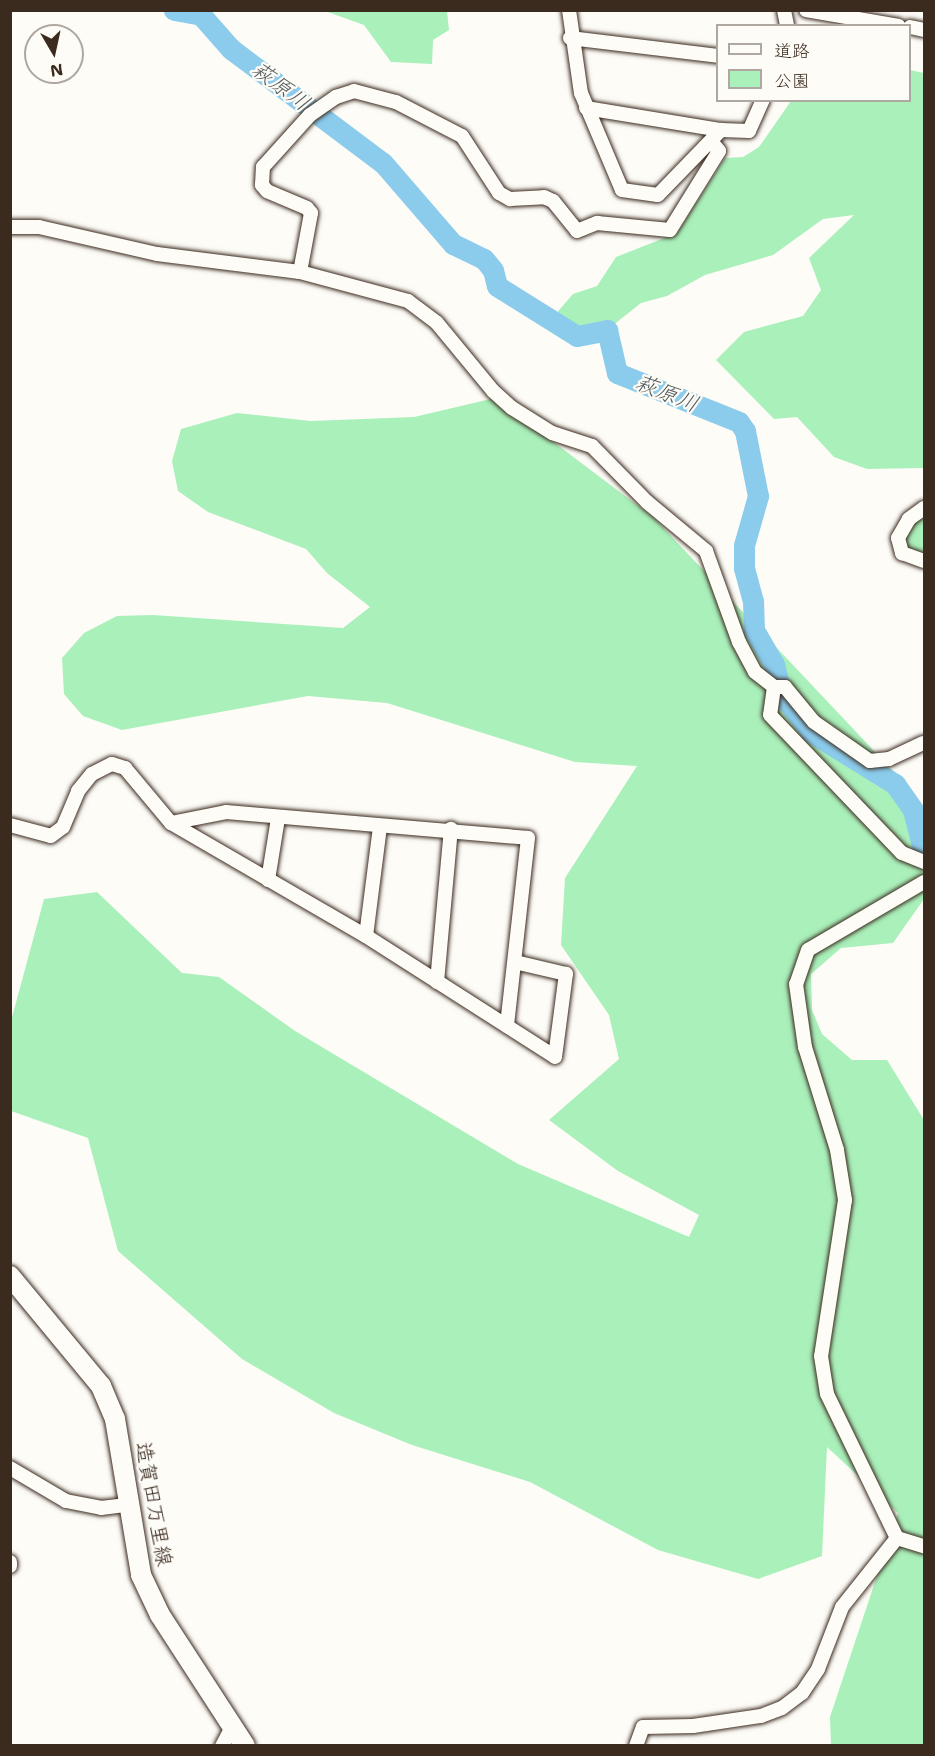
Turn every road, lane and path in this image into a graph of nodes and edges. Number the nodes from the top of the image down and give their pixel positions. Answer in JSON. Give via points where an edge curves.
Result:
{"nodes":[{"id":1,"x":569,"y":10,"type":"edge"},
{"id":2,"x":806,"y":10,"type":"edge"},
{"id":3,"x":815,"y":11,"type":"edge"},
{"id":4,"x":888,"y":24,"type":"edge"},
{"id":5,"x":570,"y":38,"type":"junction"},
{"id":6,"x":716,"y":56,"type":"edge"},
{"id":7,"x":762,"y":102,"type":"edge"},
{"id":8,"x":586,"y":108,"type":"junction"},
{"id":9,"x":721,"y":130,"type":"junction"},
{"id":10,"x":711,"y":141,"type":"junction"},
{"id":11,"x":10,"y":227,"type":"edge"},
{"id":12,"x":300,"y":272,"type":"junction"},
{"id":13,"x":924,"y":508,"type":"edge"},
{"id":14,"x":924,"y":561,"type":"edge"},
{"id":15,"x":780,"y":687,"type":"junction"},
{"id":16,"x":924,"y":743,"type":"edge"},
{"id":17,"x":279,"y":818,"type":"junction"},
{"id":18,"x":171,"y":823,"type":"junction"},
{"id":19,"x":10,"y":825,"type":"edge"},
{"id":20,"x":380,"y":826,"type":"junction"},
{"id":21,"x":451,"y":830,"type":"junction"},
{"id":22,"x":924,"y":862,"type":"edge"},
{"id":23,"x":268,"y":880,"type":"junction"},
{"id":24,"x":924,"y":882,"type":"edge"},
{"id":25,"x":366,"y":936,"type":"junction"},
{"id":26,"x":515,"y":962,"type":"junction"},
{"id":27,"x":437,"y":982,"type":"junction"},
{"id":28,"x":507,"y":1026,"type":"junction"},
{"id":29,"x":10,"y":1276,"type":"edge"},
{"id":30,"x":10,"y":1468,"type":"edge"},
{"id":31,"x":127,"y":1505,"type":"junction"},
{"id":32,"x":897,"y":1538,"type":"junction"},
{"id":33,"x":924,"y":1546,"type":"edge"},
{"id":34,"x":10,"y":1562,"type":"edge"},
{"id":35,"x":10,"y":1566,"type":"edge"},
{"id":36,"x":227,"y":1737,"type":"edge"},
{"id":37,"x":245,"y":1746,"type":"edge"},
{"id":38,"x":636,"y":1746,"type":"edge"}],
"edges":[{"from":1,"to":5,"type":"street"},
{"from":2,"to":3,"type":"street"},
{"from":3,"to":4,"type":"street"},
{"from":5,"to":6,"type":"street"},
{"from":5,"to":8,"type":"street"},
{"from":7,"to":9,"type":"street","via":[[749,131]]},
{"from":8,"to":9,"type":"street"},
{"from":8,"to":10,"type":"street","via":[[622,190],[658,195]]},
{"from":9,"to":10,"type":"street"},
{"from":10,"to":12,"type":"street","via":[[719,151],[670,231],[597,223],[578,231],[553,201],[544,197],[510,199],[499,193],[462,136],[396,102],[354,91],[336,97],[310,115],[263,167],[262,184],[267,191],[311,213]]},
{"from":11,"to":12,"type":"street","via":[[39,227],[157,254]]},
{"from":12,"to":15,"type":"street","via":[[408,301],[437,323],[512,408],[552,433],[592,446],[646,502],[706,551],[739,642],[755,672]]},
{"from":13,"to":14,"type":"street","via":[[909,519],[898,538],[902,553]]},
{"from":15,"to":16,"type":"street","via":[[814,722],[870,761],[889,759]]},
{"from":15,"to":22,"type":"street","via":[[770,715],[902,853]]},
{"from":17,"to":18,"type":"street","via":[[226,812]]},
{"from":17,"to":20,"type":"street"},
{"from":17,"to":23,"type":"street"},
{"from":18,"to":19,"type":"street","via":[[125,768],[112,764],[92,774],[78,791],[63,827],[51,836]]},
{"from":18,"to":23,"type":"street"},
{"from":20,"to":21,"type":"street"},
{"from":20,"to":25,"type":"street"},
{"from":21,"to":26,"type":"street","via":[[528,838]]},
{"from":21,"to":27,"type":"street"},
{"from":23,"to":25,"type":"street"},
{"from":24,"to":32,"type":"street","via":[[808,950],[796,984],[805,1047],[837,1150],[845,1200],[821,1356],[827,1394]]},
{"from":25,"to":27,"type":"street"},
{"from":26,"to":28,"type":"street"},
{"from":26,"to":28,"type":"street","via":[[566,974],[555,1057]]},
{"from":27,"to":28,"type":"street"},
{"from":29,"to":31,"type":"main road","name":"造賀田万里線","via":[[101,1386],[115,1419]]},
{"from":30,"to":31,"type":"street","via":[[66,1501],[101,1508]]},
{"from":31,"to":36,"type":"main road","name":"造賀田万里線","via":[[141,1575]]},
{"from":32,"to":33,"type":"street"},
{"from":32,"to":38,"type":"street","via":[[842,1607],[818,1669],[802,1693],[782,1708],[761,1716],[693,1726],[643,1727]]},
{"from":34,"to":35,"type":"street"},
{"from":36,"to":37,"type":"main road","name":"造賀田万里線"}]}
